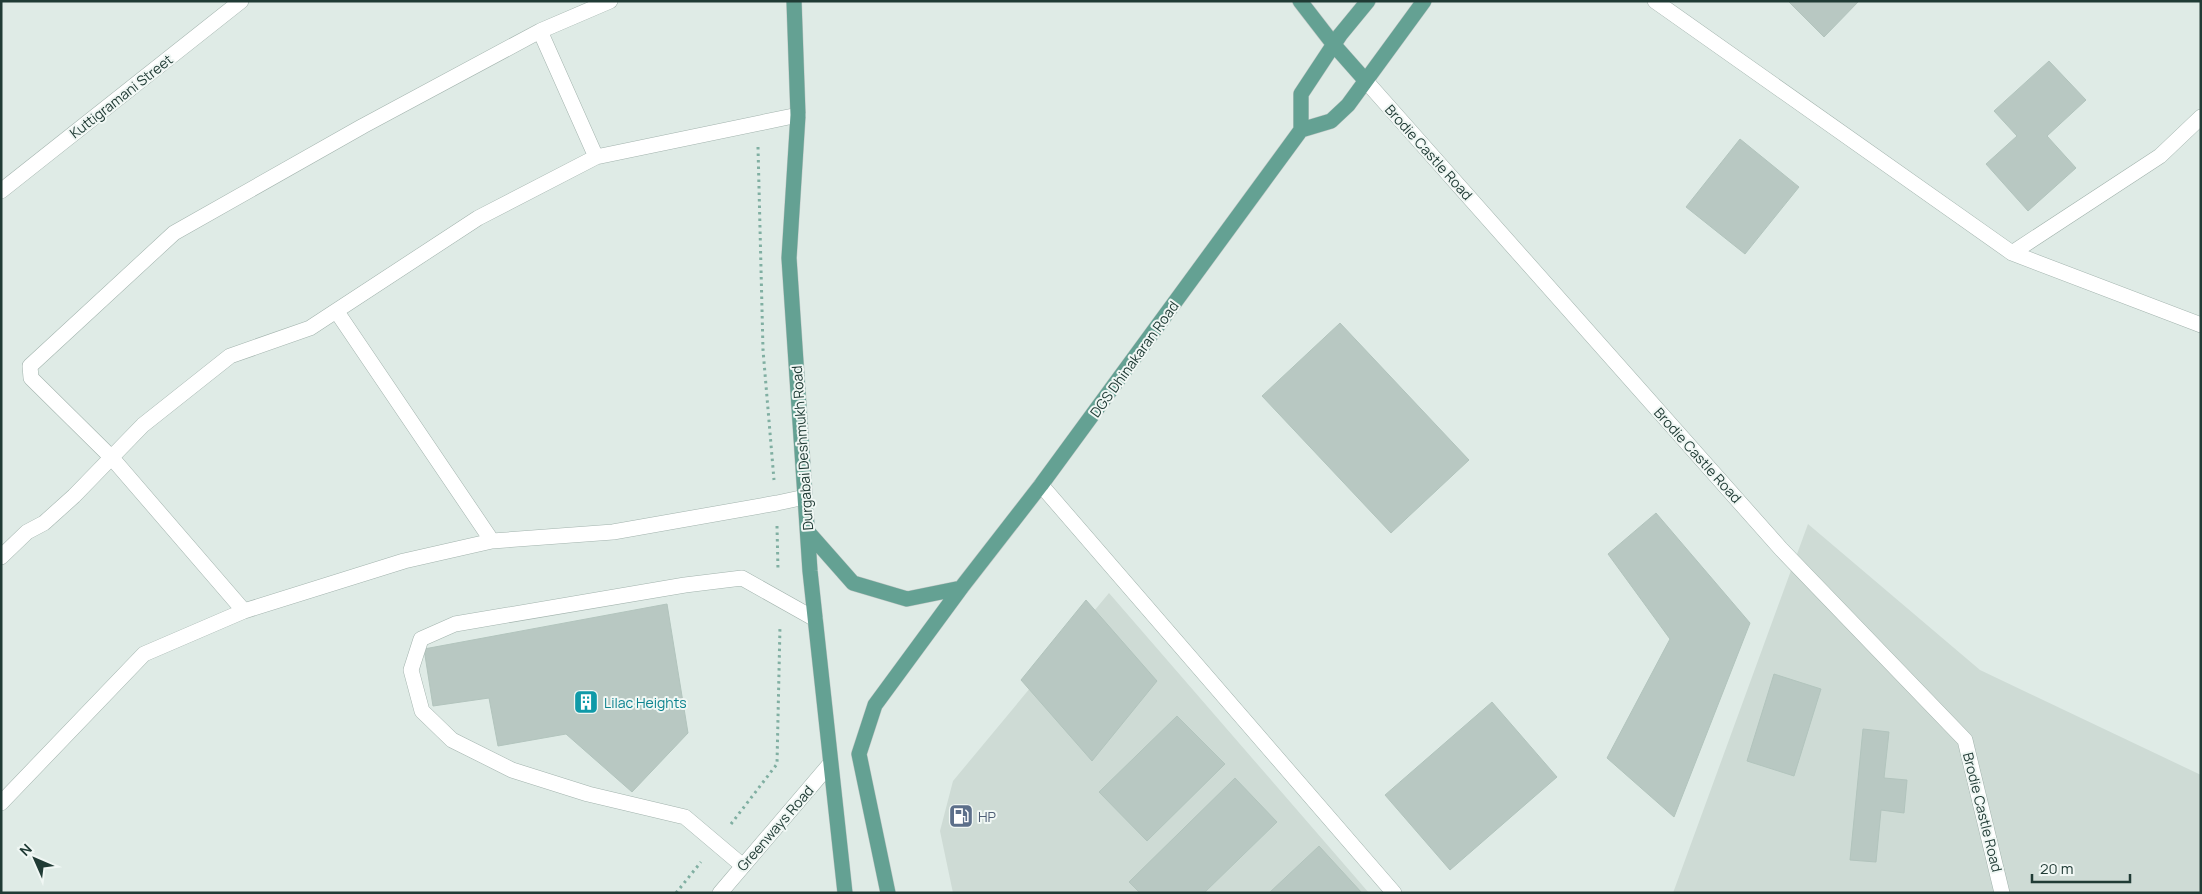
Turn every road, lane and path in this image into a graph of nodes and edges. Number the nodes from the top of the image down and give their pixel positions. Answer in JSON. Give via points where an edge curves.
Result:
{"nodes":[{"id":1,"x":241,"y":1,"type":"edge"},
{"id":2,"x":610,"y":1,"type":"edge"},
{"id":3,"x":794,"y":1,"type":"edge"},
{"id":4,"x":1300,"y":1,"type":"edge"},
{"id":5,"x":1368,"y":1,"type":"edge"},
{"id":6,"x":1424,"y":1,"type":"edge"},
{"id":7,"x":1654,"y":1,"type":"edge"},
{"id":8,"x":540,"y":32,"type":"junction"},
{"id":9,"x":1334,"y":45,"type":"junction"},
{"id":10,"x":1365,"y":80,"type":"junction"},
{"id":11,"x":798,"y":115,"type":"junction"},
{"id":12,"x":2201,"y":117,"type":"edge"},
{"id":13,"x":1301,"y":130,"type":"junction"},
{"id":14,"x":596,"y":158,"type":"junction"},
{"id":15,"x":1,"y":191,"type":"edge"},
{"id":16,"x":2012,"y":252,"type":"junction"},
{"id":17,"x":337,"y":312,"type":"junction"},
{"id":18,"x":2201,"y":324,"type":"edge"},
{"id":19,"x":112,"y":458,"type":"junction"},
{"id":20,"x":1041,"y":485,"type":"junction"},
{"id":21,"x":805,"y":496,"type":"junction"},
{"id":22,"x":808,"y":532,"type":"junction"},
{"id":23,"x":492,"y":541,"type":"junction"},
{"id":24,"x":1,"y":557,"type":"edge"},
{"id":25,"x":961,"y":588,"type":"junction"},
{"id":26,"x":244,"y":611,"type":"junction"},
{"id":27,"x":815,"y":620,"type":"junction"},
{"id":28,"x":830,"y":764,"type":"junction"},
{"id":29,"x":1,"y":803,"type":"edge"},
{"id":30,"x":742,"y":866,"type":"junction"},
{"id":31,"x":720,"y":893,"type":"edge"},
{"id":32,"x":845,"y":893,"type":"edge"},
{"id":33,"x":888,"y":893,"type":"edge"},
{"id":34,"x":1394,"y":893,"type":"edge"},
{"id":35,"x":2002,"y":893,"type":"edge"}],
"edges":[{"from":1,"to":15,"type":"street","name":"Kuttigramani Street"},
{"from":2,"to":8,"type":"street"},
{"from":3,"to":11,"type":"main road","name":"Durgabai Deshmukh Road"},
{"from":4,"to":9,"type":"main road","name":"Brodie Castle Road"},
{"from":5,"to":9,"type":"main road"},
{"from":6,"to":10,"type":"main road"},
{"from":7,"to":16,"type":"street"},
{"from":8,"to":14,"type":"street"},
{"from":8,"to":19,"type":"street","via":[[363,126],[174,233],[33,362],[29,369],[31,378]]},
{"from":9,"to":10,"type":"main road","name":"Brodie Castle Road"},
{"from":9,"to":13,"type":"main road","via":[[1301,94]]},
{"from":10,"to":13,"type":"main road","via":[[1348,105],[1331,121]]},
{"from":10,"to":35,"type":"street","name":"Brodie Castle Road","via":[[1781,549],[1965,740]]},
{"from":11,"to":14,"type":"street"},
{"from":11,"to":21,"type":"main road","name":"Durgabai Deshmukh Road","via":[[789,258]]},
{"from":12,"to":16,"type":"street","via":[[2160,156]]},
{"from":13,"to":20,"type":"main road","name":"DGS Dhinakaran Road"},
{"from":14,"to":17,"type":"street","via":[[478,218]]},
{"from":16,"to":18,"type":"street"},
{"from":17,"to":19,"type":"street","via":[[310,328],[230,356],[143,425]]},
{"from":17,"to":23,"type":"street"},
{"from":19,"to":24,"type":"street","via":[[44,523],[27,532]]},
{"from":19,"to":26,"type":"street"},
{"from":20,"to":25,"type":"main road","name":"DGS Dhinakaran Road"},
{"from":20,"to":34,"type":"street"},
{"from":21,"to":22,"type":"main road","name":"Durgabai Deshmukh Road"},
{"from":21,"to":23,"type":"street","via":[[613,532]]},
{"from":22,"to":25,"type":"main road","via":[[853,583],[907,599]]},
{"from":22,"to":27,"type":"main road","name":"Durgabai Deshmukh Road"},
{"from":23,"to":26,"type":"street","via":[[404,561]]},
{"from":25,"to":33,"type":"main road","via":[[875,705],[859,754]]},
{"from":26,"to":29,"type":"street","via":[[144,654]]},
{"from":27,"to":28,"type":"main road","name":"Durgabai Deshmukh Road"},
{"from":27,"to":30,"type":"street","via":[[742,578],[685,585],[455,624],[421,639],[411,670],[422,711],[452,740],[512,770],[588,794],[684,817]]},
{"from":28,"to":30,"type":"street","name":"Greenways Road"},
{"from":28,"to":32,"type":"main road","name":"Durgabai Deshmukh Road"},
{"from":30,"to":31,"type":"street","name":"Greenways Road"}]}
